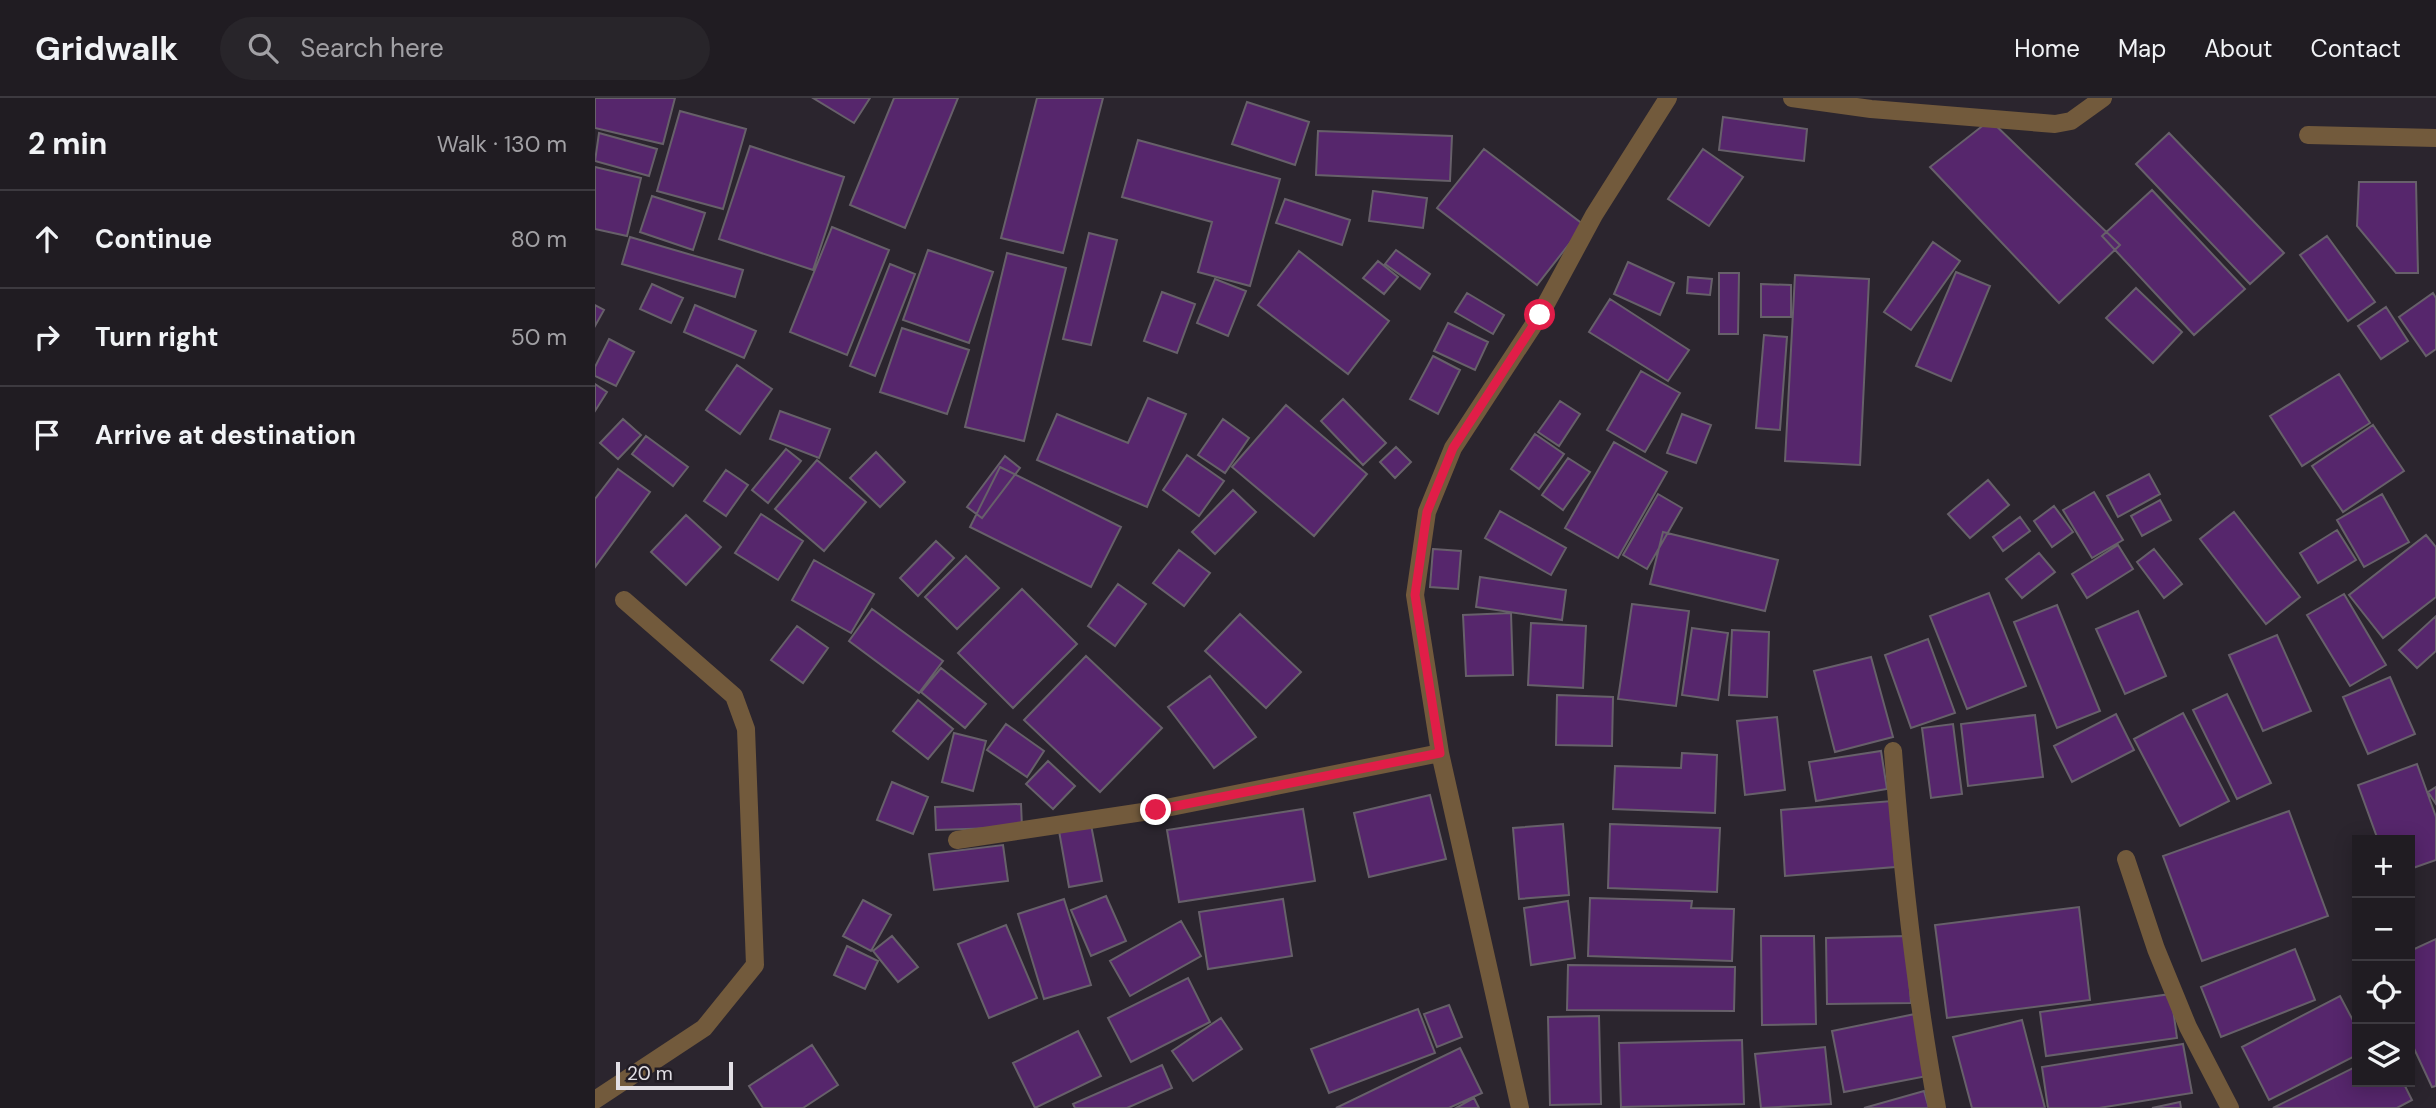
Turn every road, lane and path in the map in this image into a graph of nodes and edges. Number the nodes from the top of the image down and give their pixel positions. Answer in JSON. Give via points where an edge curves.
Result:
{"nodes":[{"id":1,"x":1668,"y":98,"type":"edge"},
{"id":2,"x":1792,"y":98,"type":"edge"},
{"id":3,"x":2103,"y":98,"type":"edge"},
{"id":4,"x":2308,"y":135,"type":"dead end"},
{"id":5,"x":2436,"y":138,"type":"edge"},
{"id":6,"x":624,"y":600,"type":"dead end"},
{"id":7,"x":1893,"y":751,"type":"dead end"},
{"id":8,"x":1440,"y":753,"type":"junction"},
{"id":9,"x":957,"y":840,"type":"dead end"},
{"id":10,"x":2126,"y":859,"type":"dead end"},
{"id":11,"x":595,"y":1100,"type":"edge"},
{"id":12,"x":1520,"y":1108,"type":"edge"},
{"id":13,"x":1937,"y":1108,"type":"edge"},
{"id":14,"x":2230,"y":1108,"type":"edge"}],
"edges":[{"from":1,"to":8,"type":"street","via":[[1594,215],[1540,315],[1453,448],[1427,512],[1415,595]]},
{"from":2,"to":3,"type":"street","via":[[2055,124],[2071,121]]},
{"from":4,"to":5,"type":"street"},
{"from":6,"to":11,"type":"street","via":[[734,696],[746,729],[755,965],[704,1028]]},
{"from":7,"to":13,"type":"street","via":[[1902,876]]},
{"from":8,"to":9,"type":"street","via":[[1156,810]]},
{"from":8,"to":12,"type":"street"},
{"from":10,"to":14,"type":"street","via":[[2183,1016]]}]}
